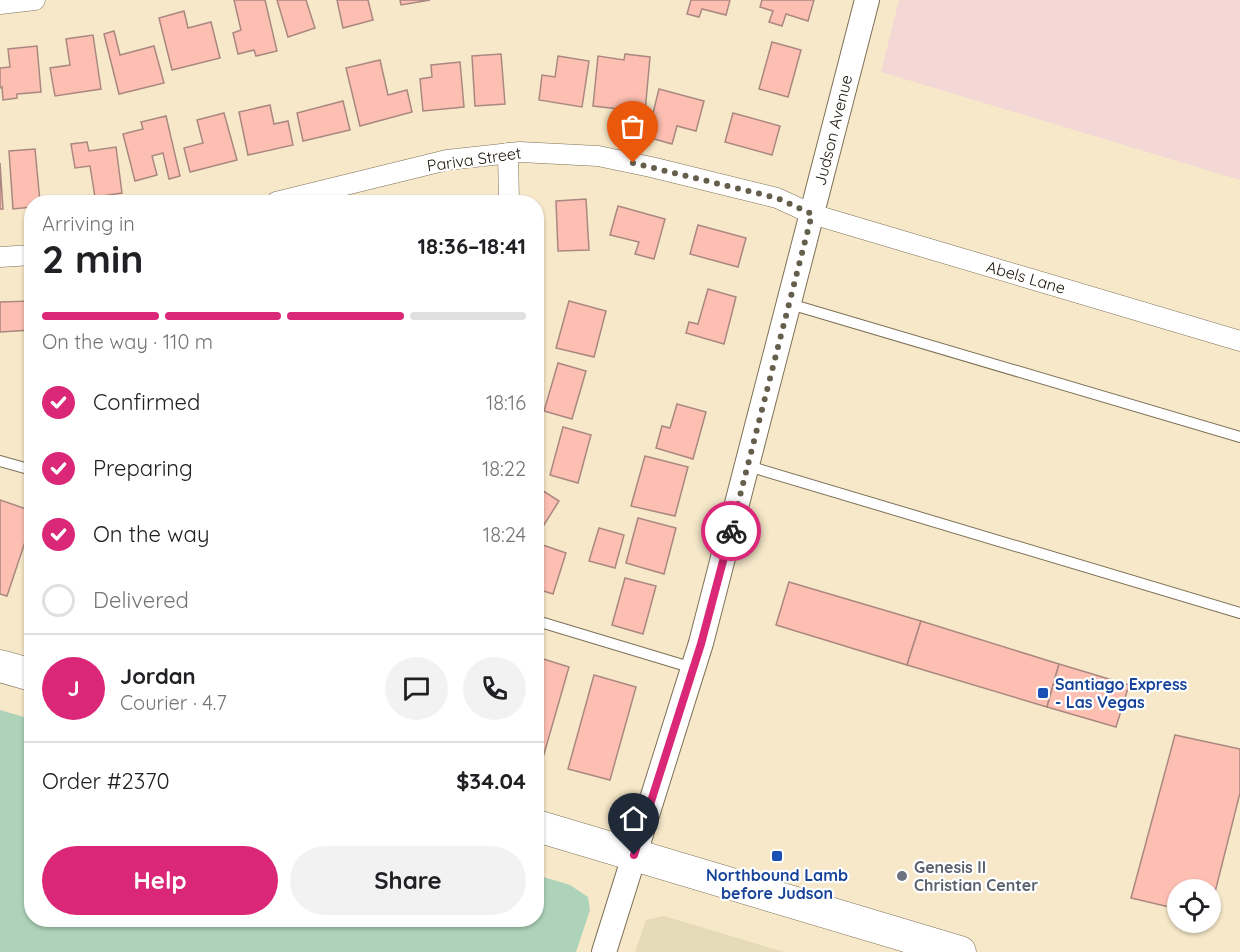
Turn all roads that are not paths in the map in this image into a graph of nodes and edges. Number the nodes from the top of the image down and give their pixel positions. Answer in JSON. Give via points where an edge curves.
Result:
{"nodes":[{"id":1,"x":34,"y":0,"type":"edge"},
{"id":2,"x":867,"y":0,"type":"edge"},
{"id":3,"x":0,"y":4,"type":"edge"},
{"id":4,"x":508,"y":153,"type":"junction"},
{"id":5,"x":304,"y":195,"type":"edge"},
{"id":6,"x":509,"y":195,"type":"edge"},
{"id":7,"x":812,"y":214,"type":"junction"},
{"id":8,"x":24,"y":256,"type":"edge"},
{"id":9,"x":0,"y":257,"type":"edge"},
{"id":10,"x":790,"y":304,"type":"junction"},
{"id":11,"x":1240,"y":340,"type":"edge"},
{"id":12,"x":1240,"y":437,"type":"edge"},
{"id":13,"x":0,"y":461,"type":"edge"},
{"id":14,"x":748,"y":466,"type":"junction"},
{"id":15,"x":24,"y":468,"type":"edge"},
{"id":16,"x":1240,"y":613,"type":"edge"},
{"id":17,"x":544,"y":623,"type":"edge"},
{"id":18,"x":0,"y":666,"type":"edge"},
{"id":19,"x":693,"y":668,"type":"junction"},
{"id":20,"x":24,"y":673,"type":"edge"},
{"id":21,"x":544,"y":828,"type":"edge"},
{"id":22,"x":634,"y":855,"type":"junction"},
{"id":23,"x":604,"y":952,"type":"edge"},
{"id":24,"x":960,"y":952,"type":"edge"}],
"edges":[{"from":1,"to":3,"type":"street"},
{"from":2,"to":7,"type":"street","name":"Judson Avenue"},
{"from":4,"to":5,"type":"street","name":"Pariva Street","via":[[447,160]]},
{"from":4,"to":6,"type":"street"},
{"from":4,"to":7,"type":"street","name":"Pariva Street","via":[[598,156],[651,166],[777,198]]},
{"from":7,"to":10,"type":"street","name":"Judson Avenue"},
{"from":7,"to":11,"type":"street","name":"Abels Lane"},
{"from":8,"to":9,"type":"street"},
{"from":10,"to":12,"type":"lane"},
{"from":10,"to":14,"type":"street","name":"Judson Avenue"},
{"from":13,"to":15,"type":"lane"},
{"from":14,"to":16,"type":"lane"},
{"from":14,"to":19,"type":"street","name":"Judson Avenue"},
{"from":17,"to":19,"type":"lane"},
{"from":18,"to":20,"type":"main road"},
{"from":19,"to":22,"type":"street","name":"Judson Avenue"},
{"from":21,"to":22,"type":"main road"},
{"from":22,"to":23,"type":"street","name":"Judson Avenue"},
{"from":22,"to":24,"type":"main road"}]}
